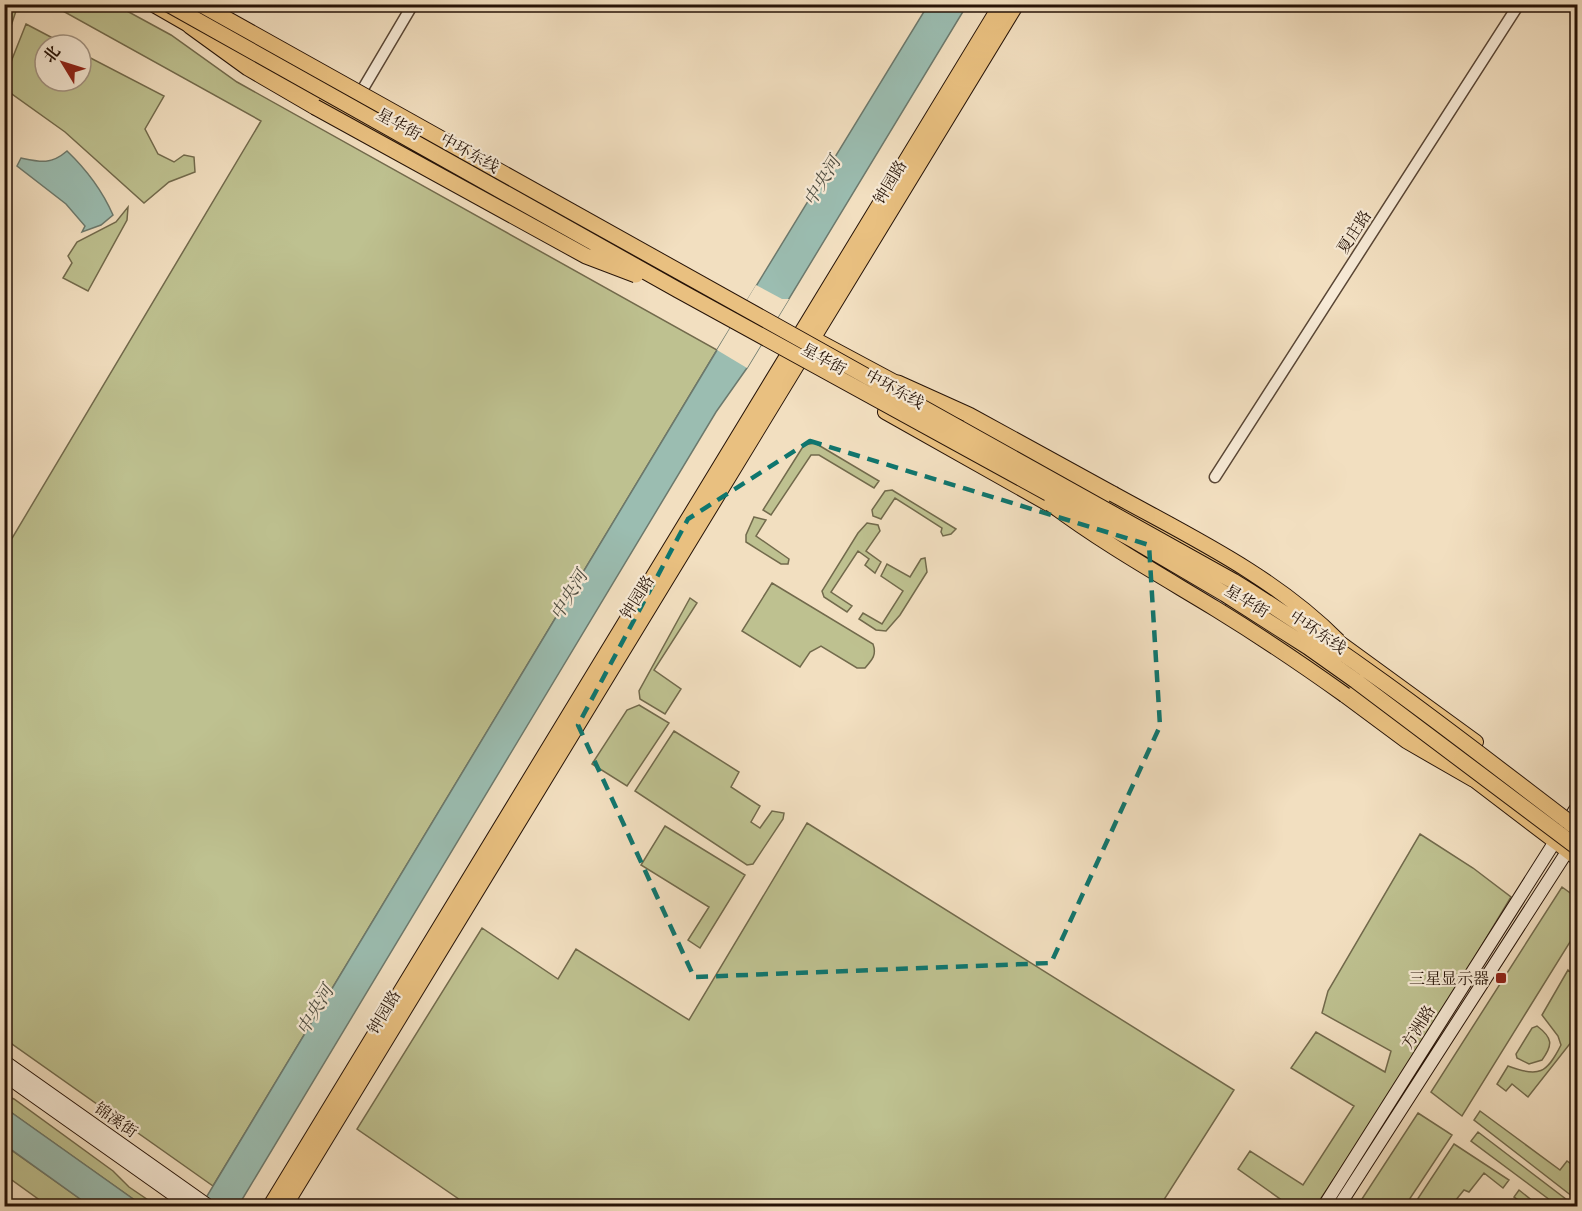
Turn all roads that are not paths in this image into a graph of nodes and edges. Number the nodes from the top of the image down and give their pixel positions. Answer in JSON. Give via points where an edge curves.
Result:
{"nodes":[{"id":1,"x":152,"y":4,"type":"edge"},
{"id":2,"x":168,"y":4,"type":"edge"},
{"id":3,"x":200,"y":4,"type":"edge"},
{"id":4,"x":216,"y":4,"type":"edge"},
{"id":5,"x":413,"y":4,"type":"edge"},
{"id":6,"x":1001,"y":4,"type":"edge"},
{"id":7,"x":1017,"y":4,"type":"edge"},
{"id":8,"x":1519,"y":4,"type":"edge"},
{"id":9,"x":190,"y":26,"type":"junction"},
{"id":10,"x":364,"y":87,"type":"junction"},
{"id":11,"x":678,"y":290,"type":"junction"},
{"id":12,"x":808,"y":335,"type":"junction"},
{"id":13,"x":794,"y":361,"type":"junction"},
{"id":14,"x":898,"y":383,"type":"junction"},
{"id":15,"x":1010,"y":473,"type":"junction"},
{"id":16,"x":1215,"y":477,"type":"dead end"},
{"id":17,"x":1366,"y":668,"type":"junction"},
{"id":18,"x":1473,"y":779,"type":"junction"},
{"id":19,"x":1576,"y":817,"type":"edge"},
{"id":20,"x":1578,"y":835,"type":"edge"},
{"id":21,"x":1554,"y":841,"type":"junction"},
{"id":22,"x":1574,"y":853,"type":"edge"},
{"id":23,"x":4,"y":1060,"type":"edge"},
{"id":24,"x":4,"y":1075,"type":"edge"},
{"id":25,"x":205,"y":1204,"type":"edge"},
{"id":26,"x":189,"y":1206,"type":"edge"},
{"id":27,"x":270,"y":1206,"type":"edge"},
{"id":28,"x":285,"y":1206,"type":"edge"},
{"id":29,"x":1324,"y":1206,"type":"edge"},
{"id":30,"x":1339,"y":1206,"type":"edge"}],
"edges":[{"from":1,"to":9,"type":"main road","name":"星华街"},
{"from":2,"to":11,"type":"highway","name":"中环东线","bridge":true},
{"from":3,"to":17,"type":"highway","name":"中环东线","bridge":true,"via":[[1152,535],[1268,602]]},
{"from":4,"to":10,"type":"main road","name":"星华街"},
{"from":5,"to":10,"type":"street"},
{"from":6,"to":12,"type":"main road","name":"钟园路"},
{"from":7,"to":12,"type":"main road","name":"钟园路"},
{"from":8,"to":16,"type":"street","name":"夏庄路"},
{"from":9,"to":11,"type":"highway","bridge":true,"via":[[248,68],[315,107],[586,256]]},
{"from":9,"to":13,"type":"main road","name":"星华街"},
{"from":10,"to":12,"type":"main road","name":"星华街"},
{"from":11,"to":15,"type":"highway","name":"中环东线","bridge":true},
{"from":12,"to":13,"type":"main road","name":"钟园路"},
{"from":12,"to":14,"type":"main road","name":"星华街"},
{"from":13,"to":18,"type":"main road","name":"星华街","via":[[1253,623]]},
{"from":13,"to":27,"type":"main road","name":"钟园路"},
{"from":13,"to":28,"type":"main road","name":"钟园路"},
{"from":14,"to":17,"type":"highway","bridge":true,"via":[[969,414],[1224,556],[1318,620]]},
{"from":14,"to":19,"type":"main road","name":"星华街","via":[[1273,595],[1430,706]]},
{"from":15,"to":18,"type":"highway","bridge":true,"via":[[1075,522],[1249,630],[1407,741]]},
{"from":15,"to":22,"type":"highway","name":"中环东线","bridge":true,"via":[[1135,541],[1288,634],[1365,687]]},
{"from":17,"to":19,"type":"highway","name":"中环东线","bridge":true},
{"from":18,"to":21,"type":"main road","name":"星华街"},
{"from":19,"to":21,"type":"main road","name":"方洲路"},
{"from":20,"to":22,"type":"main road","name":"方洲路"},
{"from":21,"to":22,"type":"main road","name":"星华街"},
{"from":21,"to":29,"type":"main road","name":"方洲路"},
{"from":22,"to":30,"type":"main road","name":"方洲路"},
{"from":23,"to":25,"type":"main road","name":"锦溪街"},
{"from":24,"to":26,"type":"main road","name":"锦溪街"}]}
